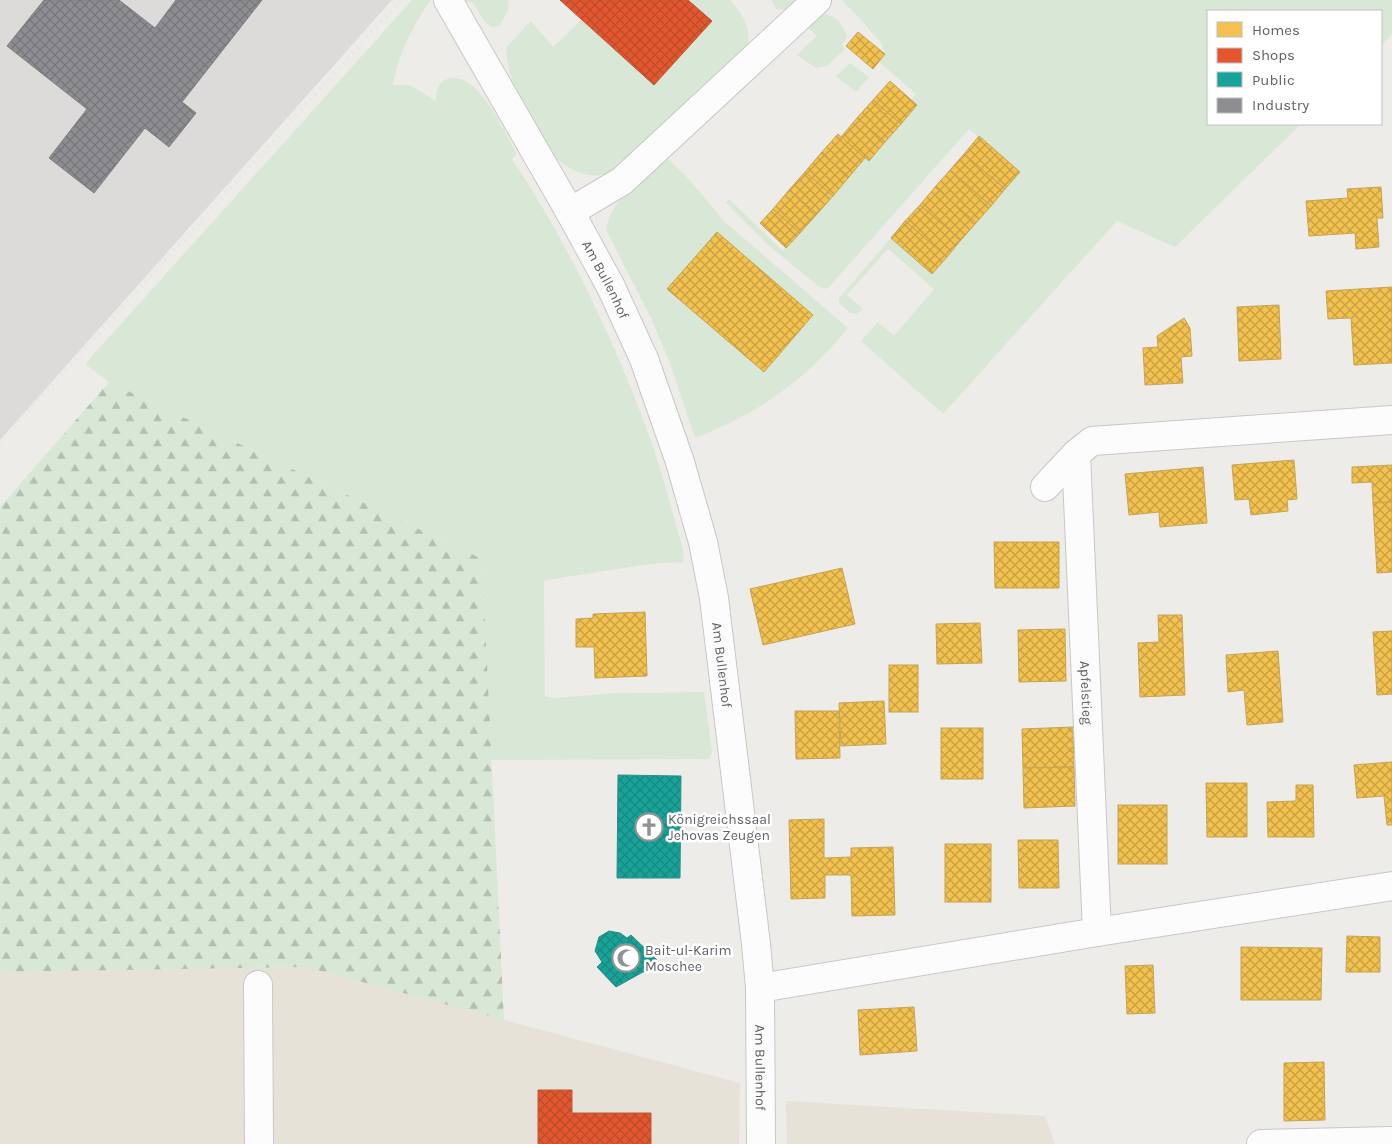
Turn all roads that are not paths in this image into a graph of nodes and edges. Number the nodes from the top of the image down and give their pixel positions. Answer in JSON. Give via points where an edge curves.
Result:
{"nodes":[{"id":1,"x":448,"y":0,"type":"edge"},
{"id":2,"x":816,"y":0,"type":"edge"},
{"id":3,"x":570,"y":212,"type":"junction"},
{"id":4,"x":1392,"y":420,"type":"edge"},
{"id":5,"x":1076,"y":454,"type":"junction"},
{"id":6,"x":1045,"y":488,"type":"dead end"},
{"id":7,"x":1392,"y":886,"type":"edge"},
{"id":8,"x":1097,"y":932,"type":"junction"},
{"id":9,"x":258,"y":985,"type":"dead end"},
{"id":10,"x":760,"y":988,"type":"junction"},
{"id":11,"x":1392,"y":1141,"type":"edge"},
{"id":12,"x":259,"y":1144,"type":"edge"},
{"id":13,"x":761,"y":1144,"type":"edge"},
{"id":14,"x":1261,"y":1144,"type":"edge"}],
"edges":[{"from":1,"to":3,"type":"street","name":"Am Bullenhof"},
{"from":2,"to":3,"type":"street","via":[[622,181]]},
{"from":3,"to":10,"type":"street","name":"Am Bullenhof","via":[[611,287],[644,359],[680,462],[703,542],[721,646]]},
{"from":4,"to":5,"type":"street","via":[[1092,441]]},
{"from":5,"to":6,"type":"street"},
{"from":5,"to":8,"type":"street","name":"Apfelstieg"},
{"from":7,"to":8,"type":"street"},
{"from":8,"to":10,"type":"street"},
{"from":9,"to":12,"type":"street"},
{"from":10,"to":13,"type":"street","name":"Am Bullenhof"},
{"from":11,"to":14,"type":"street"}]}
